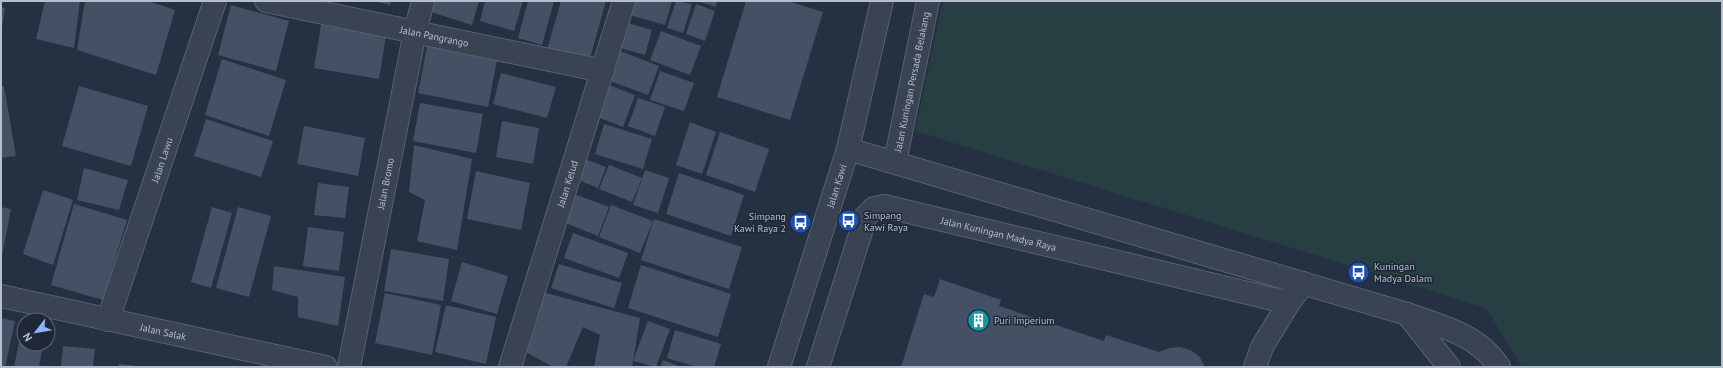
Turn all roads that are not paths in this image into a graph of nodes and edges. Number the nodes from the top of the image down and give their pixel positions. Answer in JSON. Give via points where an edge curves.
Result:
{"nodes":[{"id":1,"x":215,"y":1,"type":"edge"},
{"id":2,"x":266,"y":1,"type":"edge"},
{"id":3,"x":423,"y":1,"type":"edge"},
{"id":4,"x":624,"y":1,"type":"edge"},
{"id":5,"x":882,"y":1,"type":"edge"},
{"id":6,"x":928,"y":1,"type":"edge"},
{"id":7,"x":415,"y":32,"type":"junction"},
{"id":8,"x":603,"y":72,"type":"junction"},
{"id":9,"x":848,"y":149,"type":"junction"},
{"id":10,"x":895,"y":162,"type":"junction"},
{"id":11,"x":1304,"y":283,"type":"junction"},
{"id":12,"x":1,"y":296,"type":"edge"},
{"id":13,"x":1290,"y":301,"type":"junction"},
{"id":14,"x":1407,"y":314,"type":"junction"},
{"id":15,"x":108,"y":320,"type":"junction"},
{"id":16,"x":316,"y":366,"type":"edge"},
{"id":17,"x":349,"y":367,"type":"edge"},
{"id":18,"x":510,"y":367,"type":"edge"},
{"id":19,"x":779,"y":367,"type":"edge"},
{"id":20,"x":818,"y":367,"type":"edge"},
{"id":21,"x":1254,"y":367,"type":"edge"},
{"id":22,"x":1449,"y":367,"type":"edge"},
{"id":23,"x":1499,"y":367,"type":"edge"}],
"edges":[{"from":1,"to":15,"type":"street","name":"Jalan Lawu"},
{"from":2,"to":7,"type":"street","name":"Jalan Pangrango"},
{"from":3,"to":7,"type":"street","name":"Jalan Bromo"},
{"from":4,"to":8,"type":"street","name":"Jalan Kelud"},
{"from":5,"to":9,"type":"street","name":"Jalan Kawi"},
{"from":6,"to":10,"type":"street","name":"Jalan Kuningan Persada Belakang"},
{"from":7,"to":8,"type":"street","name":"Jalan Pangrango"},
{"from":7,"to":17,"type":"street","name":"Jalan Bromo"},
{"from":8,"to":18,"type":"street","name":"Jalan Kelud"},
{"from":9,"to":10,"type":"street"},
{"from":9,"to":19,"type":"street","name":"Jalan Kawi"},
{"from":10,"to":11,"type":"street"},
{"from":11,"to":13,"type":"street"},
{"from":11,"to":14,"type":"street"},
{"from":12,"to":15,"type":"street","name":"Jalan Salak"},
{"from":13,"to":20,"type":"street","name":"Jalan Kuningan Madya Raya","via":[[1259,296],[884,206],[874,208],[866,216]]},
{"from":13,"to":21,"type":"street","via":[[1262,347]]},
{"from":14,"to":22,"type":"street"},
{"from":14,"to":23,"type":"street","via":[[1458,332],[1477,343]]},
{"from":15,"to":16,"type":"street","name":"Jalan Salak"}]}
